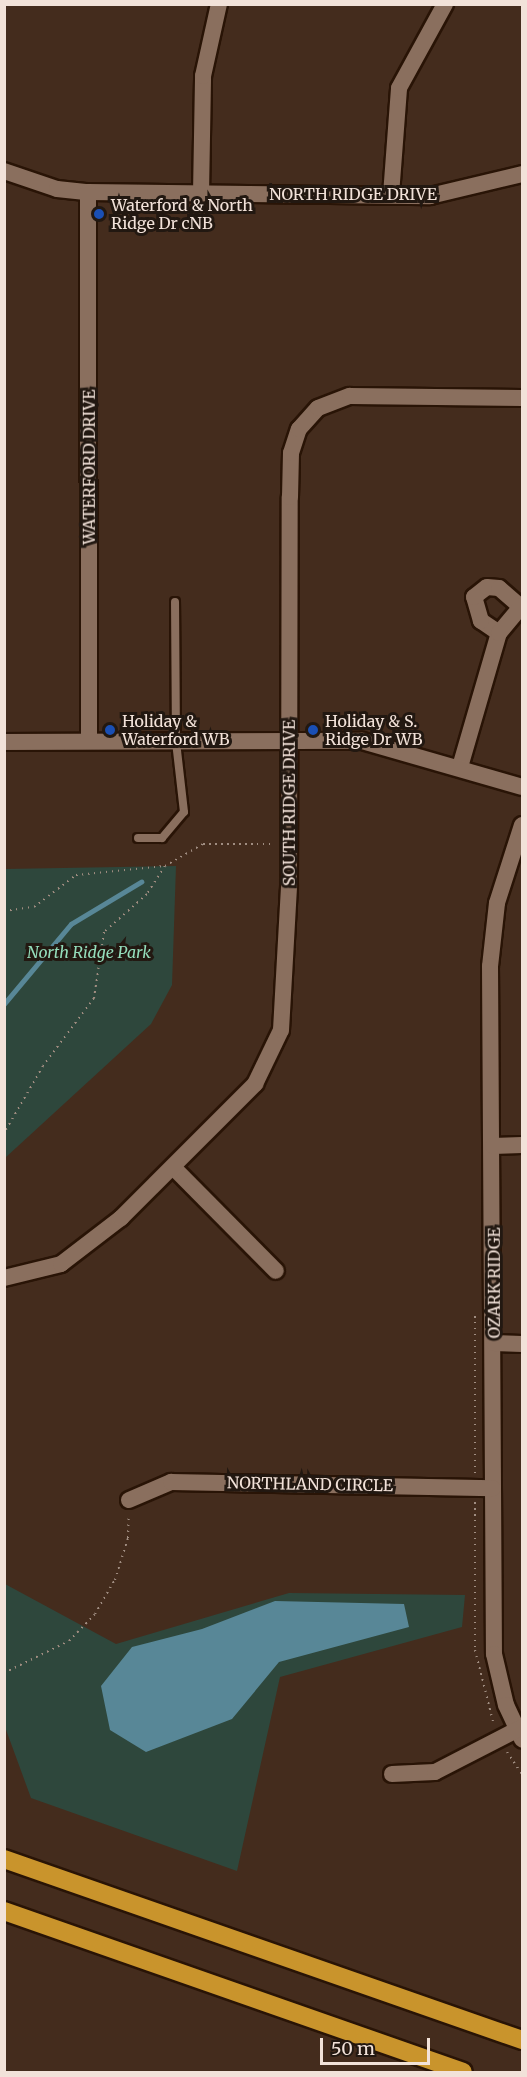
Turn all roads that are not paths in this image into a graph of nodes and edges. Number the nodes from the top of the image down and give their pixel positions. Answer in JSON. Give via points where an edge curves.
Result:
{"nodes":[{"id":1,"x":445,"y":4,"type":"edge"},
{"id":2,"x":213,"y":6,"type":"edge"},
{"id":3,"x":4,"y":171,"type":"edge"},
{"id":4,"x":522,"y":174,"type":"edge"},
{"id":5,"x":88,"y":192,"type":"junction"},
{"id":6,"x":201,"y":194,"type":"junction"},
{"id":7,"x":391,"y":195,"type":"junction"},
{"id":8,"x":522,"y":398,"type":"edge"},
{"id":9,"x":175,"y":602,"type":"dead end"},
{"id":10,"x":522,"y":606,"type":"edge"},
{"id":11,"x":500,"y":633,"type":"junction"},
{"id":12,"x":89,"y":741,"type":"junction"},
{"id":13,"x":4,"y":742,"type":"edge"},
{"id":14,"x":176,"y":742,"type":"junction"},
{"id":15,"x":290,"y":742,"type":"junction"},
{"id":16,"x":460,"y":767,"type":"junction"},
{"id":17,"x":522,"y":787,"type":"edge"},
{"id":18,"x":522,"y":825,"type":"edge"},
{"id":19,"x":138,"y":838,"type":"dead end"},
{"id":20,"x":522,"y":1145,"type":"edge"},
{"id":21,"x":493,"y":1146,"type":"junction"},
{"id":22,"x":174,"y":1167,"type":"junction"},
{"id":23,"x":276,"y":1271,"type":"dead end"},
{"id":24,"x":4,"y":1278,"type":"edge"},
{"id":25,"x":494,"y":1343,"type":"junction"},
{"id":26,"x":522,"y":1344,"type":"edge"},
{"id":27,"x":494,"y":1488,"type":"junction"},
{"id":28,"x":129,"y":1500,"type":"road end"},
{"id":29,"x":520,"y":1732,"type":"edge"},
{"id":30,"x":392,"y":1774,"type":"dead end"},
{"id":31,"x":4,"y":1859,"type":"edge"},
{"id":32,"x":4,"y":1911,"type":"edge"},
{"id":33,"x":522,"y":2040,"type":"edge"},
{"id":34,"x":463,"y":2073,"type":"edge"}],
"edges":[{"from":1,"to":7,"type":"street","via":[[399,88]]},
{"from":2,"to":6,"type":"street","via":[[203,76]]},
{"from":3,"to":5,"type":"street","name":"NORTH RIDGE DRIVE","via":[[57,189]]},
{"from":4,"to":7,"type":"street","name":"NORTH RIDGE DRIVE","via":[[455,193]]},
{"from":5,"to":6,"type":"street","name":"NORTH RIDGE DRIVE"},
{"from":5,"to":12,"type":"street","name":"WATERFORD DRIVE"},
{"from":6,"to":7,"type":"street","name":"NORTH RIDGE DRIVE"},
{"from":8,"to":15,"type":"street","name":"SOUTH RIDGE DRIVE","via":[[350,396],[318,408],[299,429],[290,486]]},
{"from":9,"to":14,"type":"lane"},
{"from":10,"to":11,"type":"street"},
{"from":10,"to":11,"type":"street","via":[[499,588],[487,587],[474,597],[481,621]]},
{"from":11,"to":16,"type":"street"},
{"from":12,"to":13,"type":"street"},
{"from":12,"to":14,"type":"street"},
{"from":14,"to":15,"type":"street"},
{"from":14,"to":19,"type":"lane","via":[[184,812],[162,838]]},
{"from":15,"to":16,"type":"street","via":[[382,744]]},
{"from":15,"to":22,"type":"street","name":"SOUTH RIDGE DRIVE","via":[[281,1030],[255,1084]]},
{"from":16,"to":17,"type":"street"},
{"from":18,"to":21,"type":"street","name":"OZARK RIDGE","via":[[497,903],[490,966]]},
{"from":20,"to":21,"type":"street"},
{"from":21,"to":25,"type":"street","name":"OZARK RIDGE"},
{"from":22,"to":23,"type":"street"},
{"from":22,"to":24,"type":"street","name":"SOUTH RIDGE DRIVE","via":[[76,1255],[31,1274]]},
{"from":25,"to":26,"type":"street"},
{"from":25,"to":27,"type":"street","name":"OZARK RIDGE"},
{"from":27,"to":28,"type":"street","name":"NORTHLAND CIRCLE","via":[[171,1482]]},
{"from":27,"to":29,"type":"street","name":"OZARK RIDGE","via":[[494,1654]]},
{"from":29,"to":30,"type":"street","via":[[435,1772]]},
{"from":31,"to":33,"type":"highway"},
{"from":32,"to":34,"type":"highway"}]}
